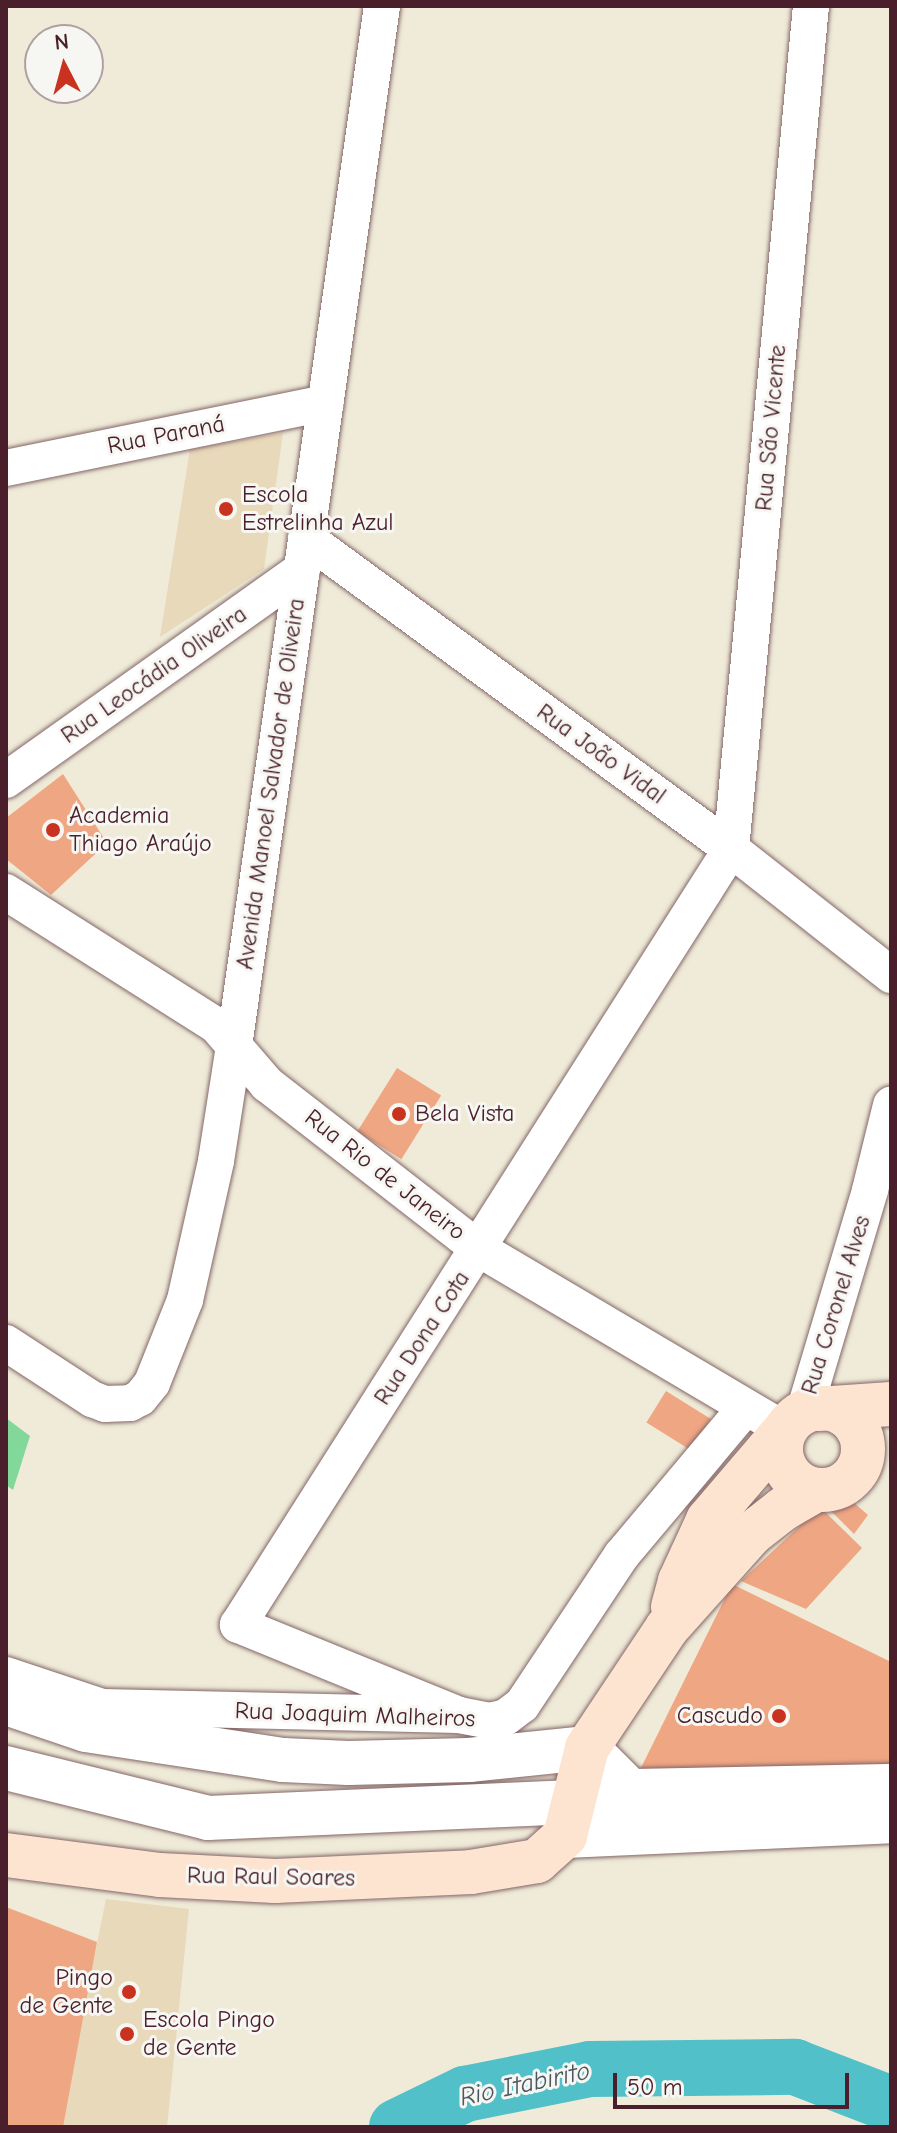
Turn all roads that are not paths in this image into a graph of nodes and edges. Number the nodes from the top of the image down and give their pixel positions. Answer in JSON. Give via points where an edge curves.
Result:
{"nodes":[{"id":1,"x":382,"y":6,"type":"edge"},
{"id":2,"x":811,"y":6,"type":"edge"},
{"id":3,"x":325,"y":403,"type":"junction"},
{"id":4,"x":6,"y":468,"type":"edge"},
{"id":5,"x":304,"y":554,"type":"junction"},
{"id":6,"x":6,"y":780,"type":"edge"},
{"id":7,"x":731,"y":849,"type":"junction"},
{"id":8,"x":6,"y":892,"type":"edge"},
{"id":9,"x":891,"y":975,"type":"edge"},
{"id":10,"x":234,"y":1046,"type":"junction"},
{"id":11,"x":891,"y":1105,"type":"edge"},
{"id":12,"x":479,"y":1249,"type":"junction"},
{"id":13,"x":6,"y":1343,"type":"edge"},
{"id":14,"x":891,"y":1404,"type":"edge"},
{"id":15,"x":746,"y":1407,"type":"junction"},
{"id":16,"x":803,"y":1417,"type":"junction"},
{"id":17,"x":876,"y":1462,"type":"edge"},
{"id":18,"x":816,"y":1490,"type":"junction"},
{"id":19,"x":667,"y":1628,"type":"junction"},
{"id":20,"x":6,"y":1675,"type":"edge"},
{"id":21,"x":6,"y":1703,"type":"edge"},
{"id":22,"x":459,"y":1715,"type":"junction"},
{"id":23,"x":587,"y":1748,"type":"junction"},
{"id":24,"x":6,"y":1768,"type":"edge"},
{"id":25,"x":891,"y":1786,"type":"edge"},
{"id":26,"x":630,"y":1791,"type":"junction"},
{"id":27,"x":891,"y":1821,"type":"edge"},
{"id":28,"x":6,"y":1824,"type":"edge"},
{"id":29,"x":558,"y":1833,"type":"junction"},
{"id":30,"x":6,"y":1855,"type":"edge"},
{"id":31,"x":122,"y":1869,"type":"junction"}],
"edges":[{"from":1,"to":3,"type":"street","name":"Avenida Manoel Salvador de Oliveira"},
{"from":2,"to":7,"type":"street","name":"Rua São Vicente"},
{"from":3,"to":4,"type":"street","name":"Rua Paraná"},
{"from":3,"to":5,"type":"street","name":"Avenida Manoel Salvador de Oliveira"},
{"from":5,"to":6,"type":"street","name":"Rua Leocádia Oliveira"},
{"from":5,"to":7,"type":"street","name":"Rua João Vidal"},
{"from":5,"to":10,"type":"street","name":"Avenida Manoel Salvador de Oliveira"},
{"from":7,"to":9,"type":"street","name":"Rua João Vidal"},
{"from":7,"to":12,"type":"street","name":"Rua Dona Cota"},
{"from":8,"to":10,"type":"street","name":"Rua Rio de Janeiro","via":[[217,1026]]},
{"from":10,"to":12,"type":"street","name":"Rua Rio de Janeiro","via":[[267,1084]]},
{"from":10,"to":13,"type":"street","name":"Avenida Manoel Salvador de Oliveira","via":[[216,1161],[185,1300],[146,1393],[130,1403],[105,1404]]},
{"from":11,"to":16,"type":"street","name":"Rua Coronel Alves"},
{"from":12,"to":15,"type":"street","name":"Rua Rio de Janeiro"},
{"from":12,"to":22,"type":"street","name":"Rua Dona Cota","via":[[238,1625]]},
{"from":14,"to":16,"type":"main road"},
{"from":15,"to":16,"type":"street","name":"Rua Rio de Janeiro"},
{"from":15,"to":22,"type":"street","name":"Rua Joaquim Malheiros","via":[[621,1556],[522,1705],[498,1720]]},
{"from":16,"to":17,"type":"main road","via":[[845,1415],[855,1424],[863,1451]]},
{"from":16,"to":18,"type":"main road","via":[[781,1456],[793,1479]]},
{"from":16,"to":19,"type":"main road","via":[[708,1520],[680,1581]]},
{"from":17,"to":18,"type":"main road","via":[[843,1485]]},
{"from":18,"to":19,"type":"main road","via":[[751,1534]]},
{"from":19,"to":23,"type":"main road"},
{"from":20,"to":22,"type":"street","name":"Rua Joaquim Malheiros","via":[[102,1707]]},
{"from":21,"to":23,"type":"street","via":[[86,1730],[283,1760],[454,1760]]},
{"from":23,"to":26,"type":"street"},
{"from":23,"to":29,"type":"main road"},
{"from":24,"to":29,"type":"street","via":[[208,1818]]},
{"from":25,"to":26,"type":"street"},
{"from":26,"to":29,"type":"street"},
{"from":27,"to":29,"type":"street"},
{"from":28,"to":31,"type":"main road"},
{"from":29,"to":31,"type":"main road","name":"Rua Raul Soares","via":[[471,1872],[275,1881]]},
{"from":30,"to":31,"type":"main road","name":"Rua Raul Soares"}]}
